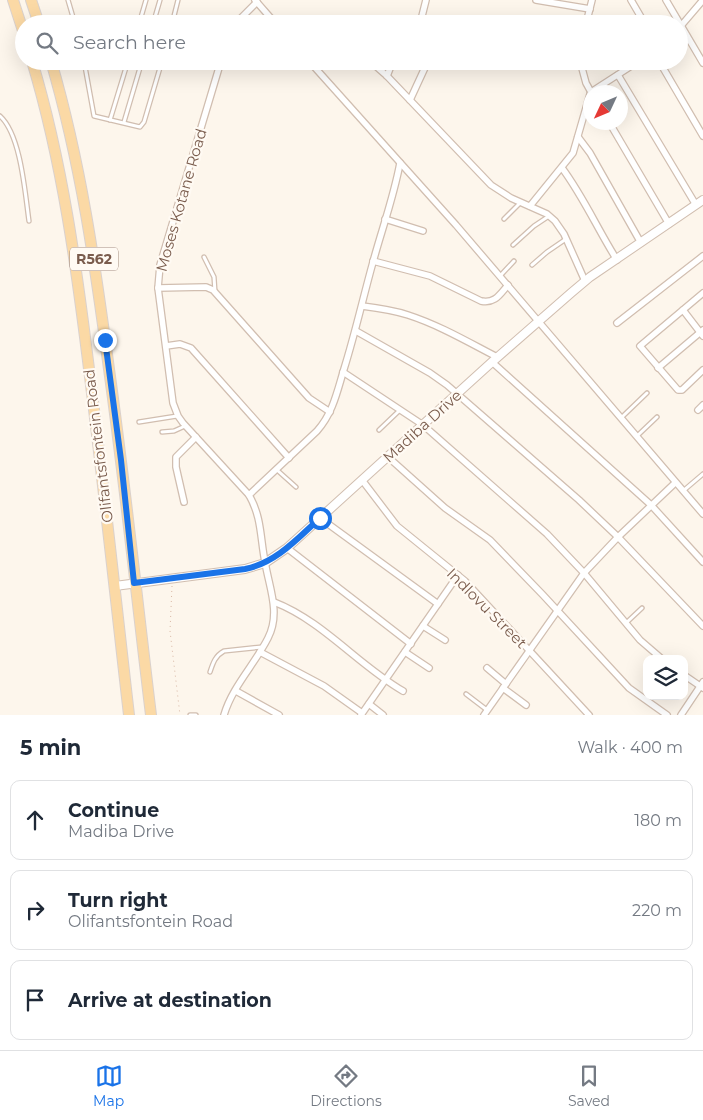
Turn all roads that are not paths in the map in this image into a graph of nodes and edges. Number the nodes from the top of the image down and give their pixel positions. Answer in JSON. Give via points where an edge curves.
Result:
{"nodes":[{"id":1,"x":13,"y":0,"type":"edge"},
{"id":2,"x":31,"y":0,"type":"edge"},
{"id":3,"x":68,"y":0,"type":"edge"},
{"id":4,"x":146,"y":0,"type":"edge"},
{"id":5,"x":160,"y":0,"type":"edge"},
{"id":6,"x":178,"y":0,"type":"edge"},
{"id":7,"x":426,"y":0,"type":"edge"},
{"id":8,"x":536,"y":0,"type":"edge"},
{"id":9,"x":592,"y":0,"type":"edge"},
{"id":10,"x":631,"y":0,"type":"edge"},
{"id":11,"x":666,"y":0,"type":"edge"},
{"id":12,"x":703,"y":0,"type":"edge"},
{"id":13,"x":256,"y":1,"type":"edge"},
{"id":14,"x":590,"y":9,"type":"junction"},
{"id":15,"x":18,"y":15,"type":"edge"},
{"id":16,"x":36,"y":15,"type":"edge"},
{"id":17,"x":72,"y":15,"type":"edge"},
{"id":18,"x":142,"y":15,"type":"edge"},
{"id":19,"x":156,"y":15,"type":"edge"},
{"id":20,"x":174,"y":15,"type":"edge"},
{"id":21,"x":243,"y":15,"type":"edge"},
{"id":22,"x":268,"y":15,"type":"edge"},
{"id":23,"x":422,"y":15,"type":"edge"},
{"id":24,"x":588,"y":15,"type":"edge"},
{"id":25,"x":640,"y":15,"type":"edge"},
{"id":26,"x":674,"y":15,"type":"edge"},
{"id":27,"x":688,"y":17,"type":"edge"},
{"id":28,"x":688,"y":39,"type":"edge"},
{"id":29,"x":703,"y":63,"type":"edge"},
{"id":30,"x":34,"y":70,"type":"edge"},
{"id":31,"x":53,"y":70,"type":"edge"},
{"id":32,"x":86,"y":70,"type":"edge"},
{"id":33,"x":125,"y":70,"type":"edge"},
{"id":34,"x":139,"y":70,"type":"edge"},
{"id":35,"x":159,"y":70,"type":"edge"},
{"id":36,"x":217,"y":70,"type":"edge"},
{"id":37,"x":318,"y":70,"type":"edge"},
{"id":38,"x":380,"y":70,"type":"edge"},
{"id":39,"x":389,"y":70,"type":"edge"},
{"id":40,"x":424,"y":70,"type":"edge"},
{"id":41,"x":582,"y":70,"type":"edge"},
{"id":42,"x":626,"y":70,"type":"edge"},
{"id":43,"x":664,"y":70,"type":"edge"},
{"id":44,"x":618,"y":75,"type":"junction"},
{"id":45,"x":387,"y":76,"type":"junction"},
{"id":46,"x":587,"y":85,"type":"edge"},
{"id":47,"x":603,"y":85,"type":"edge"},
{"id":48,"x":410,"y":100,"type":"junction"},
{"id":49,"x":0,"y":116,"type":"edge"},
{"id":50,"x":110,"y":120,"type":"junction"},
{"id":51,"x":583,"y":120,"type":"edge"},
{"id":52,"x":124,"y":122,"type":"junction"},
{"id":53,"x":614,"y":130,"type":"edge"},
{"id":54,"x":703,"y":136,"type":"edge"},
{"id":55,"x":578,"y":137,"type":"junction"},
{"id":56,"x":400,"y":163,"type":"junction"},
{"id":57,"x":562,"y":168,"type":"junction"},
{"id":58,"x":703,"y":200,"type":"edge"},
{"id":59,"x":520,"y":202,"type":"junction"},
{"id":60,"x":696,"y":205,"type":"junction"},
{"id":61,"x":530,"y":206,"type":"junction"},
{"id":62,"x":550,"y":216,"type":"junction"},
{"id":63,"x":385,"y":219,"type":"junction"},
{"id":64,"x":504,"y":219,"type":"dead end"},
{"id":65,"x":29,"y":221,"type":"dead end"},
{"id":66,"x":669,"y":224,"type":"junction"},
{"id":67,"x":423,"y":231,"type":"dead end"},
{"id":68,"x":566,"y":239,"type":"junction"},
{"id":69,"x":641,"y":243,"type":"junction"},
{"id":70,"x":513,"y":245,"type":"dead end"},
{"id":71,"x":703,"y":256,"type":"edge"},
{"id":72,"x":204,"y":257,"type":"dead end"},
{"id":73,"x":617,"y":260,"type":"junction"},
{"id":74,"x":514,"y":261,"type":"dead end"},
{"id":75,"x":373,"y":262,"type":"junction"},
{"id":76,"x":532,"y":265,"type":"dead end"},
{"id":77,"x":500,"y":276,"type":"junction"},
{"id":78,"x":585,"y":282,"type":"junction"},
{"id":79,"x":508,"y":285,"type":"junction"},
{"id":80,"x":158,"y":288,"type":"junction"},
{"id":81,"x":215,"y":292,"type":"junction"},
{"id":82,"x":703,"y":293,"type":"edge"},
{"id":83,"x":362,"y":306,"type":"junction"},
{"id":84,"x":682,"y":310,"type":"junction"},
{"id":85,"x":540,"y":321,"type":"junction"},
{"id":86,"x":617,"y":323,"type":"dead end"},
{"id":87,"x":356,"y":331,"type":"junction"},
{"id":88,"x":702,"y":333,"type":"edge"},
{"id":89,"x":166,"y":346,"type":"junction"},
{"id":90,"x":494,"y":360,"type":"junction"},
{"id":91,"x":658,"y":368,"type":"junction"},
{"id":92,"x":703,"y":370,"type":"edge"},
{"id":93,"x":343,"y":372,"type":"junction"},
{"id":94,"x":647,"y":393,"type":"dead end"},
{"id":95,"x":457,"y":394,"type":"junction"},
{"id":96,"x":400,"y":410,"type":"junction"},
{"id":97,"x":330,"y":412,"type":"junction"},
{"id":98,"x":178,"y":416,"type":"junction"},
{"id":99,"x":657,"y":417,"type":"dead end"},
{"id":100,"x":622,"y":418,"type":"junction"},
{"id":101,"x":139,"y":422,"type":"dead end"},
{"id":102,"x":423,"y":425,"type":"junction"},
{"id":103,"x":186,"y":426,"type":"junction"},
{"id":104,"x":379,"y":430,"type":"dead end"},
{"id":105,"x":162,"y":432,"type":"dead end"},
{"id":106,"x":637,"y":436,"type":"junction"},
{"id":107,"x":196,"y":437,"type":"junction"},
{"id":108,"x":388,"y":457,"type":"junction"},
{"id":109,"x":289,"y":458,"type":"junction"},
{"id":110,"x":276,"y":469,"type":"junction"},
{"id":111,"x":703,"y":474,"type":"edge"},
{"id":112,"x":362,"y":480,"type":"junction"},
{"id":113,"x":675,"y":483,"type":"junction"},
{"id":114,"x":296,"y":487,"type":"dead end"},
{"id":115,"x":682,"y":491,"type":"junction"},
{"id":116,"x":249,"y":495,"type":"junction"},
{"id":117,"x":184,"y":502,"type":"dead end"},
{"id":118,"x":651,"y":506,"type":"junction"},
{"id":119,"x":703,"y":514,"type":"edge"},
{"id":120,"x":320,"y":518,"type":"junction"},
{"id":121,"x":618,"y":537,"type":"junction"},
{"id":122,"x":287,"y":548,"type":"junction"},
{"id":123,"x":703,"y":562,"type":"edge"},
{"id":124,"x":265,"y":563,"type":"junction"},
{"id":125,"x":584,"y":573,"type":"junction"},
{"id":126,"x":458,"y":575,"type":"junction"},
{"id":127,"x":134,"y":583,"type":"junction"},
{"id":128,"x":114,"y":586,"type":"junction"},
{"id":129,"x":274,"y":602,"type":"junction"},
{"id":130,"x":438,"y":604,"type":"junction"},
{"id":131,"x":642,"y":608,"type":"dead end"},
{"id":132,"x":558,"y":611,"type":"junction"},
{"id":133,"x":625,"y":623,"type":"junction"},
{"id":134,"x":423,"y":626,"type":"junction"},
{"id":135,"x":703,"y":626,"type":"edge"},
{"id":136,"x":445,"y":640,"type":"dead end"},
{"id":137,"x":411,"y":644,"type":"junction"},
{"id":138,"x":261,"y":649,"type":"junction"},
{"id":139,"x":529,"y":651,"type":"junction"},
{"id":140,"x":405,"y":652,"type":"junction"},
{"id":141,"x":657,"y":655,"type":"edge"},
{"id":142,"x":429,"y":668,"type":"dead end"},
{"id":143,"x":487,"y":668,"type":"dead end"},
{"id":144,"x":210,"y":672,"type":"dead end"},
{"id":145,"x":688,"y":677,"type":"edge"},
{"id":146,"x":385,"y":681,"type":"junction"},
{"id":147,"x":504,"y":686,"type":"junction"},
{"id":148,"x":702,"y":686,"type":"edge"},
{"id":149,"x":236,"y":691,"type":"junction"},
{"id":150,"x":402,"y":691,"type":"dead end"},
{"id":151,"x":466,"y":694,"type":"dead end"},
{"id":152,"x":369,"y":704,"type":"junction"},
{"id":153,"x":526,"y":706,"type":"dead end"},
{"id":154,"x":486,"y":713,"type":"edge"},
{"id":155,"x":362,"y":714,"type":"edge"},
{"id":156,"x":129,"y":715,"type":"edge"},
{"id":157,"x":151,"y":715,"type":"edge"},
{"id":158,"x":190,"y":715,"type":"edge"},
{"id":159,"x":196,"y":715,"type":"edge"},
{"id":160,"x":224,"y":715,"type":"edge"},
{"id":161,"x":279,"y":715,"type":"edge"},
{"id":162,"x":382,"y":715,"type":"edge"},
{"id":163,"x":589,"y":715,"type":"edge"},
{"id":164,"x":667,"y":715,"type":"edge"},
{"id":165,"x":681,"y":715,"type":"edge"}],
"edges":[{"from":1,"to":15,"type":"main road"},
{"from":2,"to":16,"type":"main road"},
{"from":3,"to":17,"type":"lane"},
{"from":4,"to":18,"type":"lane"},
{"from":5,"to":19,"type":"lane"},
{"from":6,"to":20,"type":"lane"},
{"from":7,"to":23,"type":"street"},
{"from":8,"to":14,"type":"street"},
{"from":9,"to":14,"type":"street"},
{"from":10,"to":25,"type":"street"},
{"from":11,"to":26,"type":"street"},
{"from":12,"to":27,"type":"street"},
{"from":13,"to":21,"type":"street"},
{"from":13,"to":22,"type":"street"},
{"from":14,"to":24,"type":"street"},
{"from":28,"to":29,"type":"street"},
{"from":30,"to":128,"type":"main road","name":"Olifantsfontein Road","number":"R562","via":[[70,232],[91,379]]},
{"from":31,"to":127,"type":"main road","name":"Olifantsfontein Road","number":"R562","via":[[90,232],[120,451]]},
{"from":32,"to":50,"type":"lane","via":[[94,116]]},
{"from":33,"to":50,"type":"lane"},
{"from":34,"to":52,"type":"lane"},
{"from":35,"to":52,"type":"lane","via":[[142,125]]},
{"from":36,"to":80,"type":"street","name":"Moses Kotane Road","via":[[160,265]]},
{"from":37,"to":56,"type":"street"},
{"from":38,"to":45,"type":"street"},
{"from":39,"to":45,"type":"street"},
{"from":40,"to":48,"type":"street"},
{"from":41,"to":46,"type":"street"},
{"from":42,"to":44,"type":"street"},
{"from":43,"to":54,"type":"street"},
{"from":44,"to":47,"type":"street"},
{"from":44,"to":60,"type":"street"},
{"from":45,"to":48,"type":"street"},
{"from":48,"to":59,"type":"street","via":[[491,185]]},
{"from":49,"to":65,"type":"lane","via":[[13,136]]},
{"from":50,"to":52,"type":"lane"},
{"from":51,"to":55,"type":"street"},
{"from":53,"to":66,"type":"street"},
{"from":55,"to":57,"type":"street","via":[[573,153]]},
{"from":55,"to":69,"type":"street"},
{"from":56,"to":63,"type":"street"},
{"from":56,"to":77,"type":"street"},
{"from":57,"to":61,"type":"street"},
{"from":57,"to":73,"type":"street"},
{"from":58,"to":60,"type":"street","name":"Madiba Drive"},
{"from":59,"to":61,"type":"street"},
{"from":59,"to":64,"type":"lane"},
{"from":60,"to":66,"type":"street","name":"Madiba Drive"},
{"from":61,"to":62,"type":"street"},
{"from":62,"to":68,"type":"street"},
{"from":62,"to":70,"type":"lane"},
{"from":63,"to":67,"type":"street"},
{"from":63,"to":75,"type":"street"},
{"from":66,"to":69,"type":"street","name":"Madiba Drive"},
{"from":68,"to":76,"type":"lane"},
{"from":68,"to":78,"type":"street"},
{"from":69,"to":73,"type":"street","name":"Madiba Drive"},
{"from":71,"to":86,"type":"street"},
{"from":72,"to":81,"type":"lane","via":[[214,277]]},
{"from":73,"to":78,"type":"street","name":"Madiba Drive"},
{"from":74,"to":77,"type":"lane"},
{"from":75,"to":79,"type":"street","via":[[430,276],[481,302],[496,299]]},
{"from":75,"to":83,"type":"street"},
{"from":77,"to":79,"type":"street"},
{"from":78,"to":85,"type":"street","name":"Madiba Drive"},
{"from":79,"to":85,"type":"street"},
{"from":80,"to":81,"type":"street","via":[[206,287]]},
{"from":80,"to":89,"type":"street","name":"Moses Kotane Road"},
{"from":81,"to":97,"type":"street","via":[[309,398]]},
{"from":82,"to":84,"type":"street"},
{"from":83,"to":87,"type":"street"},
{"from":83,"to":90,"type":"street","via":[[408,314],[434,325]]},
{"from":84,"to":88,"type":"street"},
{"from":84,"to":91,"type":"street","via":[[640,346]]},
{"from":85,"to":90,"type":"street","name":"Madiba Drive"},
{"from":85,"to":100,"type":"street"},
{"from":87,"to":93,"type":"street"},
{"from":87,"to":95,"type":"street","via":[[430,373]]},
{"from":88,"to":91,"type":"street"},
{"from":89,"to":98,"type":"street","name":"Moses Kotane Road","via":[[172,403]]},
{"from":89,"to":109,"type":"street","via":[[180,344],[192,348]]},
{"from":90,"to":95,"type":"street","name":"Madiba Drive"},
{"from":90,"to":118,"type":"street"},
{"from":91,"to":92,"type":"street","via":[[678,390]]},
{"from":93,"to":96,"type":"street"},
{"from":93,"to":97,"type":"street"},
{"from":94,"to":100,"type":"lane"},
{"from":95,"to":102,"type":"street","name":"Madiba Drive"},
{"from":95,"to":121,"type":"street","via":[[560,482]]},
{"from":96,"to":102,"type":"street"},
{"from":96,"to":104,"type":"lane"},
{"from":97,"to":109,"type":"street","via":[[317,431]]},
{"from":98,"to":101,"type":"lane"},
{"from":98,"to":103,"type":"street","name":"Moses Kotane Road"},
{"from":99,"to":106,"type":"lane"},
{"from":100,"to":106,"type":"street"},
{"from":102,"to":108,"type":"street","name":"Madiba Drive"},
{"from":102,"to":125,"type":"street","via":[[547,534]]},
{"from":103,"to":105,"type":"lane"},
{"from":103,"to":107,"type":"street","name":"Moses Kotane Road"},
{"from":106,"to":113,"type":"street"},
{"from":107,"to":116,"type":"street","name":"Moses Kotane Road"},
{"from":107,"to":117,"type":"street","via":[[176,457]]},
{"from":108,"to":112,"type":"street","name":"Madiba Drive"},
{"from":108,"to":132,"type":"street","via":[[445,508],[490,540]]},
{"from":109,"to":110,"type":"street"},
{"from":110,"to":114,"type":"lane"},
{"from":110,"to":116,"type":"street"},
{"from":111,"to":115,"type":"lane"},
{"from":112,"to":120,"type":"street","name":"Madiba Drive"},
{"from":112,"to":126,"type":"street","name":"Indlovu Street","via":[[397,526]]},
{"from":113,"to":115,"type":"street"},
{"from":113,"to":118,"type":"street"},
{"from":115,"to":119,"type":"street"},
{"from":116,"to":124,"type":"street","name":"Moses Kotane Road","via":[[258,514]]},
{"from":118,"to":121,"type":"street"},
{"from":118,"to":123,"type":"street"},
{"from":120,"to":122,"type":"street","name":"Madiba Drive"},
{"from":120,"to":130,"type":"street"},
{"from":121,"to":125,"type":"street"},
{"from":121,"to":135,"type":"street"},
{"from":122,"to":124,"type":"street","name":"Madiba Drive"},
{"from":122,"to":137,"type":"street"},
{"from":124,"to":127,"type":"street","name":"Madiba Drive","via":[[245,569]]},
{"from":124,"to":129,"type":"street","name":"Moses Kotane Road"},
{"from":125,"to":132,"type":"street"},
{"from":125,"to":133,"type":"street"},
{"from":126,"to":130,"type":"street"},
{"from":126,"to":139,"type":"street","name":"Indlovu Street"},
{"from":127,"to":128,"type":"street","name":"Madiba Drive"},
{"from":127,"to":157,"type":"main road","name":"Olifantsfontein Road","number":"R562"},
{"from":128,"to":156,"type":"main road","name":"Olifantsfontein Road","number":"R562"},
{"from":129,"to":138,"type":"street","name":"Moses Kotane Road","via":[[269,636]]},
{"from":129,"to":146,"type":"street","via":[[300,615]]},
{"from":130,"to":134,"type":"street"},
{"from":131,"to":133,"type":"lane"},
{"from":132,"to":139,"type":"street"},
{"from":132,"to":164,"type":"street","via":[[628,688]]},
{"from":133,"to":141,"type":"street"},
{"from":134,"to":136,"type":"street"},
{"from":134,"to":137,"type":"street"},
{"from":137,"to":140,"type":"street"},
{"from":138,"to":144,"type":"lane","via":[[224,651],[213,661]]},
{"from":138,"to":149,"type":"street","name":"Moses Kotane Road"},
{"from":138,"to":155,"type":"street","via":[[324,686]]},
{"from":139,"to":147,"type":"street"},
{"from":139,"to":163,"type":"street","name":"Indlovu Street"},
{"from":140,"to":142,"type":"street"},
{"from":140,"to":146,"type":"street"},
{"from":143,"to":147,"type":"street"},
{"from":145,"to":148,"type":"street"},
{"from":146,"to":150,"type":"street"},
{"from":146,"to":152,"type":"street"},
{"from":147,"to":153,"type":"street"},
{"from":147,"to":154,"type":"street"},
{"from":148,"to":165,"type":"street"},
{"from":149,"to":160,"type":"street","name":"Moses Kotane Road"},
{"from":149,"to":161,"type":"street"},
{"from":151,"to":154,"type":"lane"},
{"from":152,"to":155,"type":"street"},
{"from":152,"to":162,"type":"street"},
{"from":158,"to":159,"type":"lane"}]}
